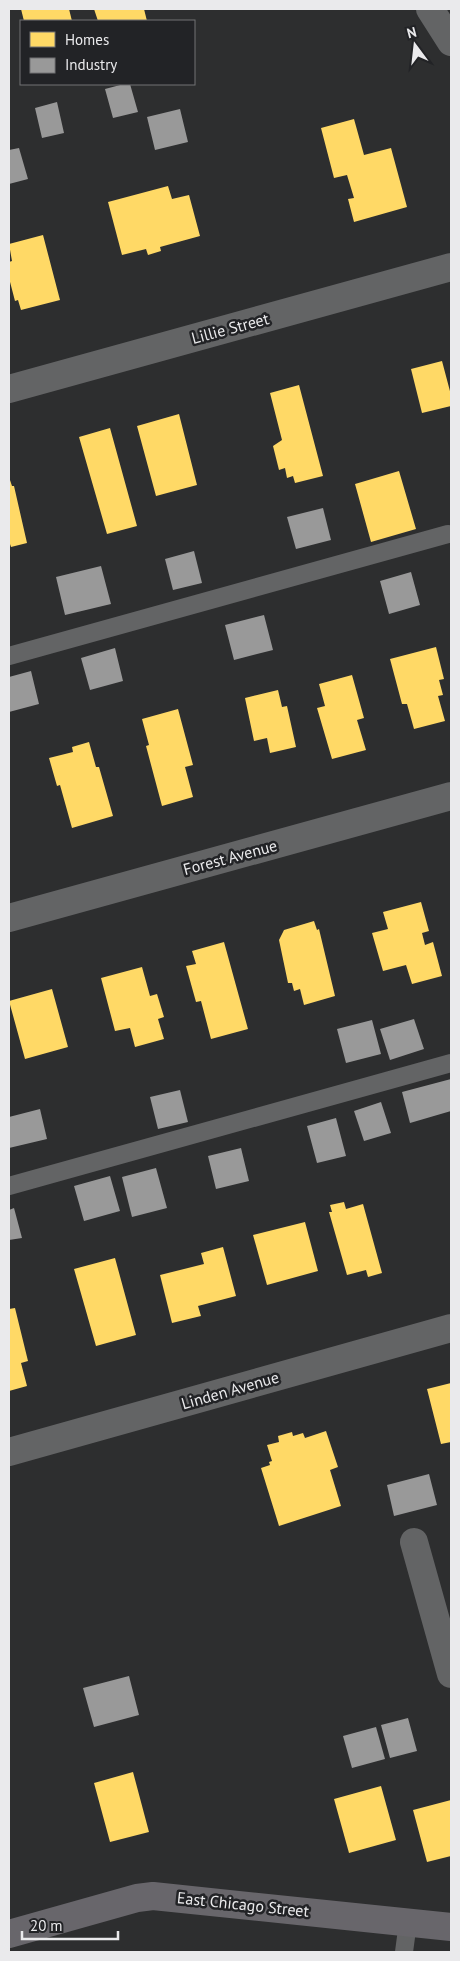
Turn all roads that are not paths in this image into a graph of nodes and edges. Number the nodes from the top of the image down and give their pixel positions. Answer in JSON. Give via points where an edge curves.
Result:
{"nodes":[{"id":1,"x":430,"y":9,"type":"edge"},
{"id":2,"x":451,"y":42,"type":"edge"},
{"id":3,"x":451,"y":268,"type":"edge"},
{"id":4,"x":9,"y":390,"type":"edge"},
{"id":5,"x":448,"y":534,"type":"dead end"},
{"id":6,"x":9,"y":656,"type":"edge"},
{"id":7,"x":451,"y":796,"type":"edge"},
{"id":8,"x":9,"y":918,"type":"edge"},
{"id":9,"x":451,"y":1063,"type":"edge"},
{"id":10,"x":9,"y":1186,"type":"edge"},
{"id":11,"x":451,"y":1328,"type":"edge"},
{"id":12,"x":9,"y":1452,"type":"edge"},
{"id":13,"x":414,"y":1542,"type":"dead end"},
{"id":14,"x":451,"y":1674,"type":"edge"},
{"id":15,"x":408,"y":1922,"type":"junction"},
{"id":16,"x":451,"y":1927,"type":"edge"},
{"id":17,"x":9,"y":1934,"type":"edge"},
{"id":18,"x":404,"y":1952,"type":"edge"}],
"edges":[{"from":1,"to":2,"type":"street"},
{"from":3,"to":4,"type":"street","name":"Lillie Street"},
{"from":5,"to":6,"type":"lane"},
{"from":7,"to":8,"type":"street","name":"Forest Avenue"},
{"from":9,"to":10,"type":"lane"},
{"from":11,"to":12,"type":"street","name":"Linden Avenue"},
{"from":13,"to":14,"type":"street"},
{"from":15,"to":16,"type":"main road","name":"East Chicago Street"},
{"from":15,"to":17,"type":"main road","name":"East Chicago Street","via":[[153,1896]]},
{"from":15,"to":18,"type":"lane"}]}
